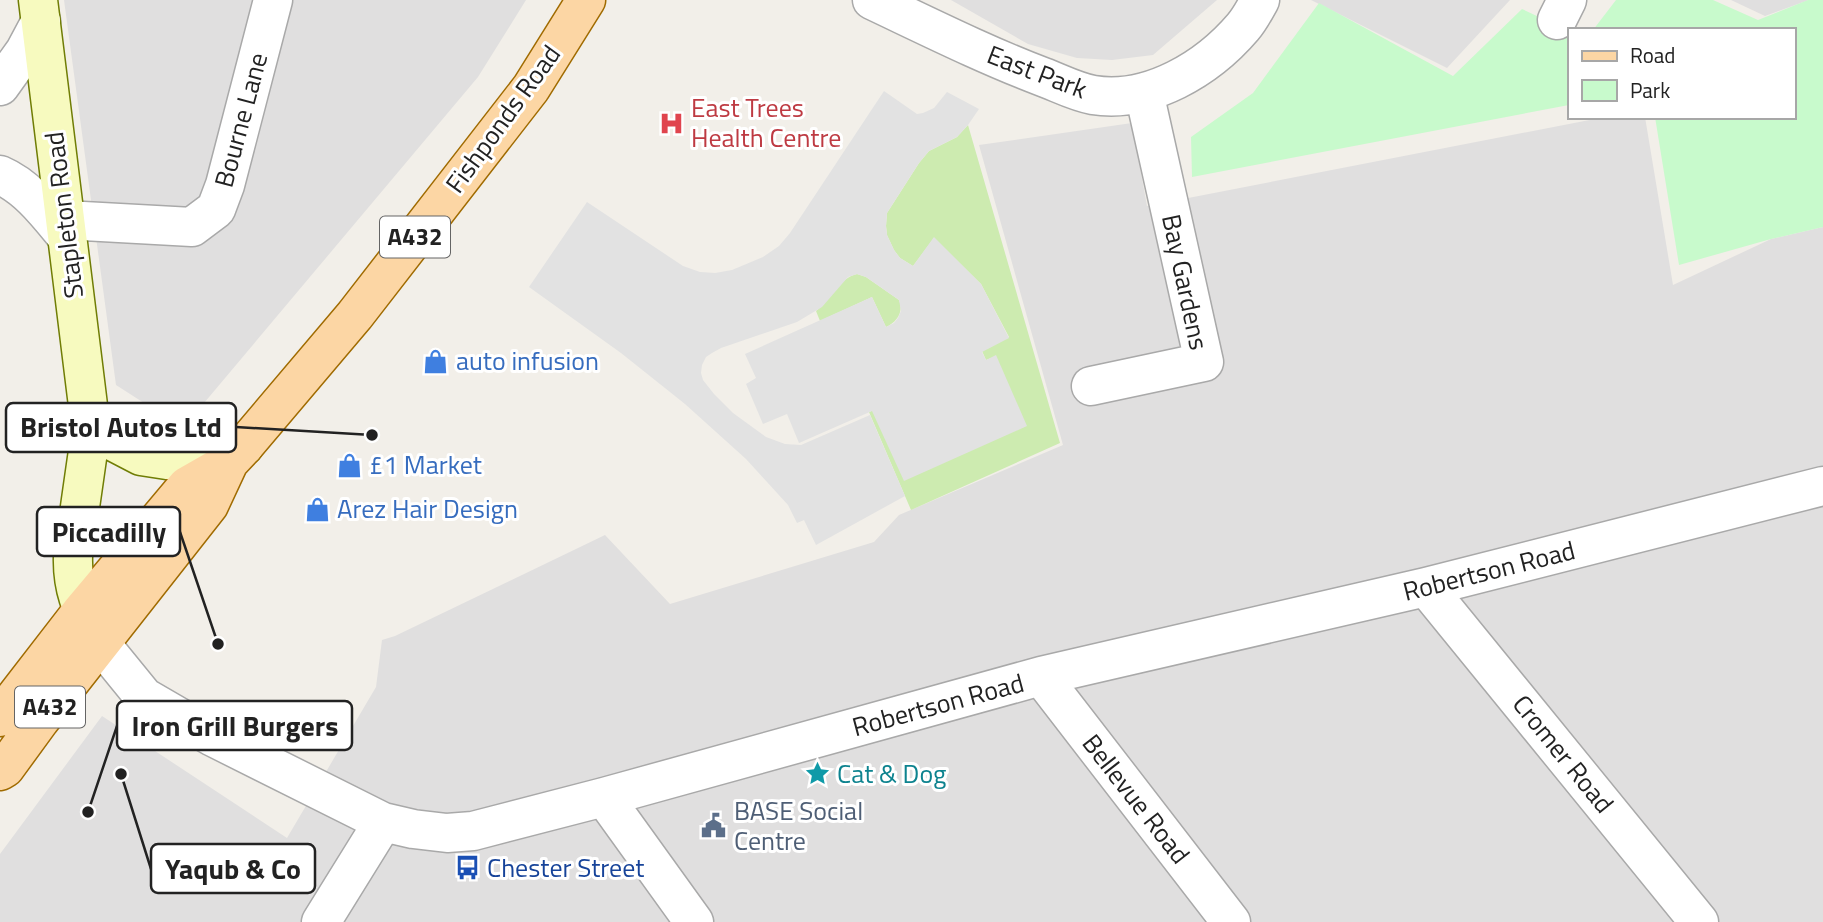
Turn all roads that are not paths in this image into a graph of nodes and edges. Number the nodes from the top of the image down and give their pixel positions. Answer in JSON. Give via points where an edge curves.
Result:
{"nodes":[{"id":1,"x":272,"y":0,"type":"edge"},
{"id":2,"x":586,"y":0,"type":"edge"},
{"id":3,"x":872,"y":0,"type":"edge"},
{"id":4,"x":1260,"y":0,"type":"edge"},
{"id":5,"x":40,"y":10,"type":"edge"},
{"id":6,"x":0,"y":86,"type":"edge"},
{"id":7,"x":1144,"y":92,"type":"junction"},
{"id":8,"x":0,"y":175,"type":"edge"},
{"id":9,"x":67,"y":239,"type":"junction"},
{"id":10,"x":1091,"y":386,"type":"dead end"},
{"id":11,"x":91,"y":430,"type":"junction"},
{"id":12,"x":237,"y":454,"type":"junction"},
{"id":13,"x":1820,"y":490,"type":"edge"},
{"id":14,"x":1426,"y":587,"type":"junction"},
{"id":15,"x":91,"y":627,"type":"junction"},
{"id":16,"x":1041,"y":676,"type":"junction"},
{"id":17,"x":0,"y":717,"type":"edge"},
{"id":18,"x":0,"y":771,"type":"edge"},
{"id":19,"x":604,"y":797,"type":"junction"},
{"id":20,"x":383,"y":822,"type":"junction"},
{"id":21,"x":321,"y":922,"type":"edge"},
{"id":22,"x":694,"y":922,"type":"edge"},
{"id":23,"x":1231,"y":922,"type":"edge"},
{"id":24,"x":1699,"y":922,"type":"edge"}],
"edges":[{"from":1,"to":9,"type":"street","name":"Bourne Lane","via":[[216,209],[192,227]]},
{"from":2,"to":12,"type":"main road","name":"Fishponds Road","number":"A432","via":[[531,88],[355,315]]},
{"from":3,"to":7,"type":"street","name":"East Park","via":[[1075,89],[1093,95]]},
{"from":4,"to":7,"type":"street","name":"East Park","via":[[1245,25],[1202,66]]},
{"from":5,"to":6,"type":"street","via":[[25,51]]},
{"from":5,"to":9,"type":"main road","name":"Stapleton Road"},
{"from":7,"to":10,"type":"street","name":"Bay Gardens","via":[[1203,362]]},
{"from":8,"to":9,"type":"street","via":[[14,181]]},
{"from":9,"to":11,"type":"main road","name":"Stapleton Road"},
{"from":11,"to":12,"type":"main road","via":[[141,456],[189,461]]},
{"from":11,"to":15,"type":"main road","name":"Stapleton Road","via":[[72,556],[72,573]]},
{"from":12,"to":15,"type":"main road","name":"Fishponds Road","number":"A432","via":[[187,486]]},
{"from":12,"to":15,"type":"main road","name":"Fishponds Road","number":"A432","via":[[209,505],[137,598]]},
{"from":13,"to":14,"type":"street","name":"Robertson Road"},
{"from":14,"to":16,"type":"street","name":"Robertson Road"},
{"from":14,"to":24,"type":"street","name":"Cromer Road"},
{"from":15,"to":17,"type":"main road","number":"A432"},
{"from":15,"to":18,"type":"main road","number":"A432"},
{"from":15,"to":20,"type":"street","name":"Robertson Road","via":[[144,698]]},
{"from":16,"to":19,"type":"street","name":"Robertson Road"},
{"from":16,"to":23,"type":"street","name":"Bellevue Road"},
{"from":19,"to":20,"type":"street","name":"Robertson Road","via":[[472,831],[436,832]]},
{"from":19,"to":22,"type":"street"},
{"from":20,"to":21,"type":"street"}]}
